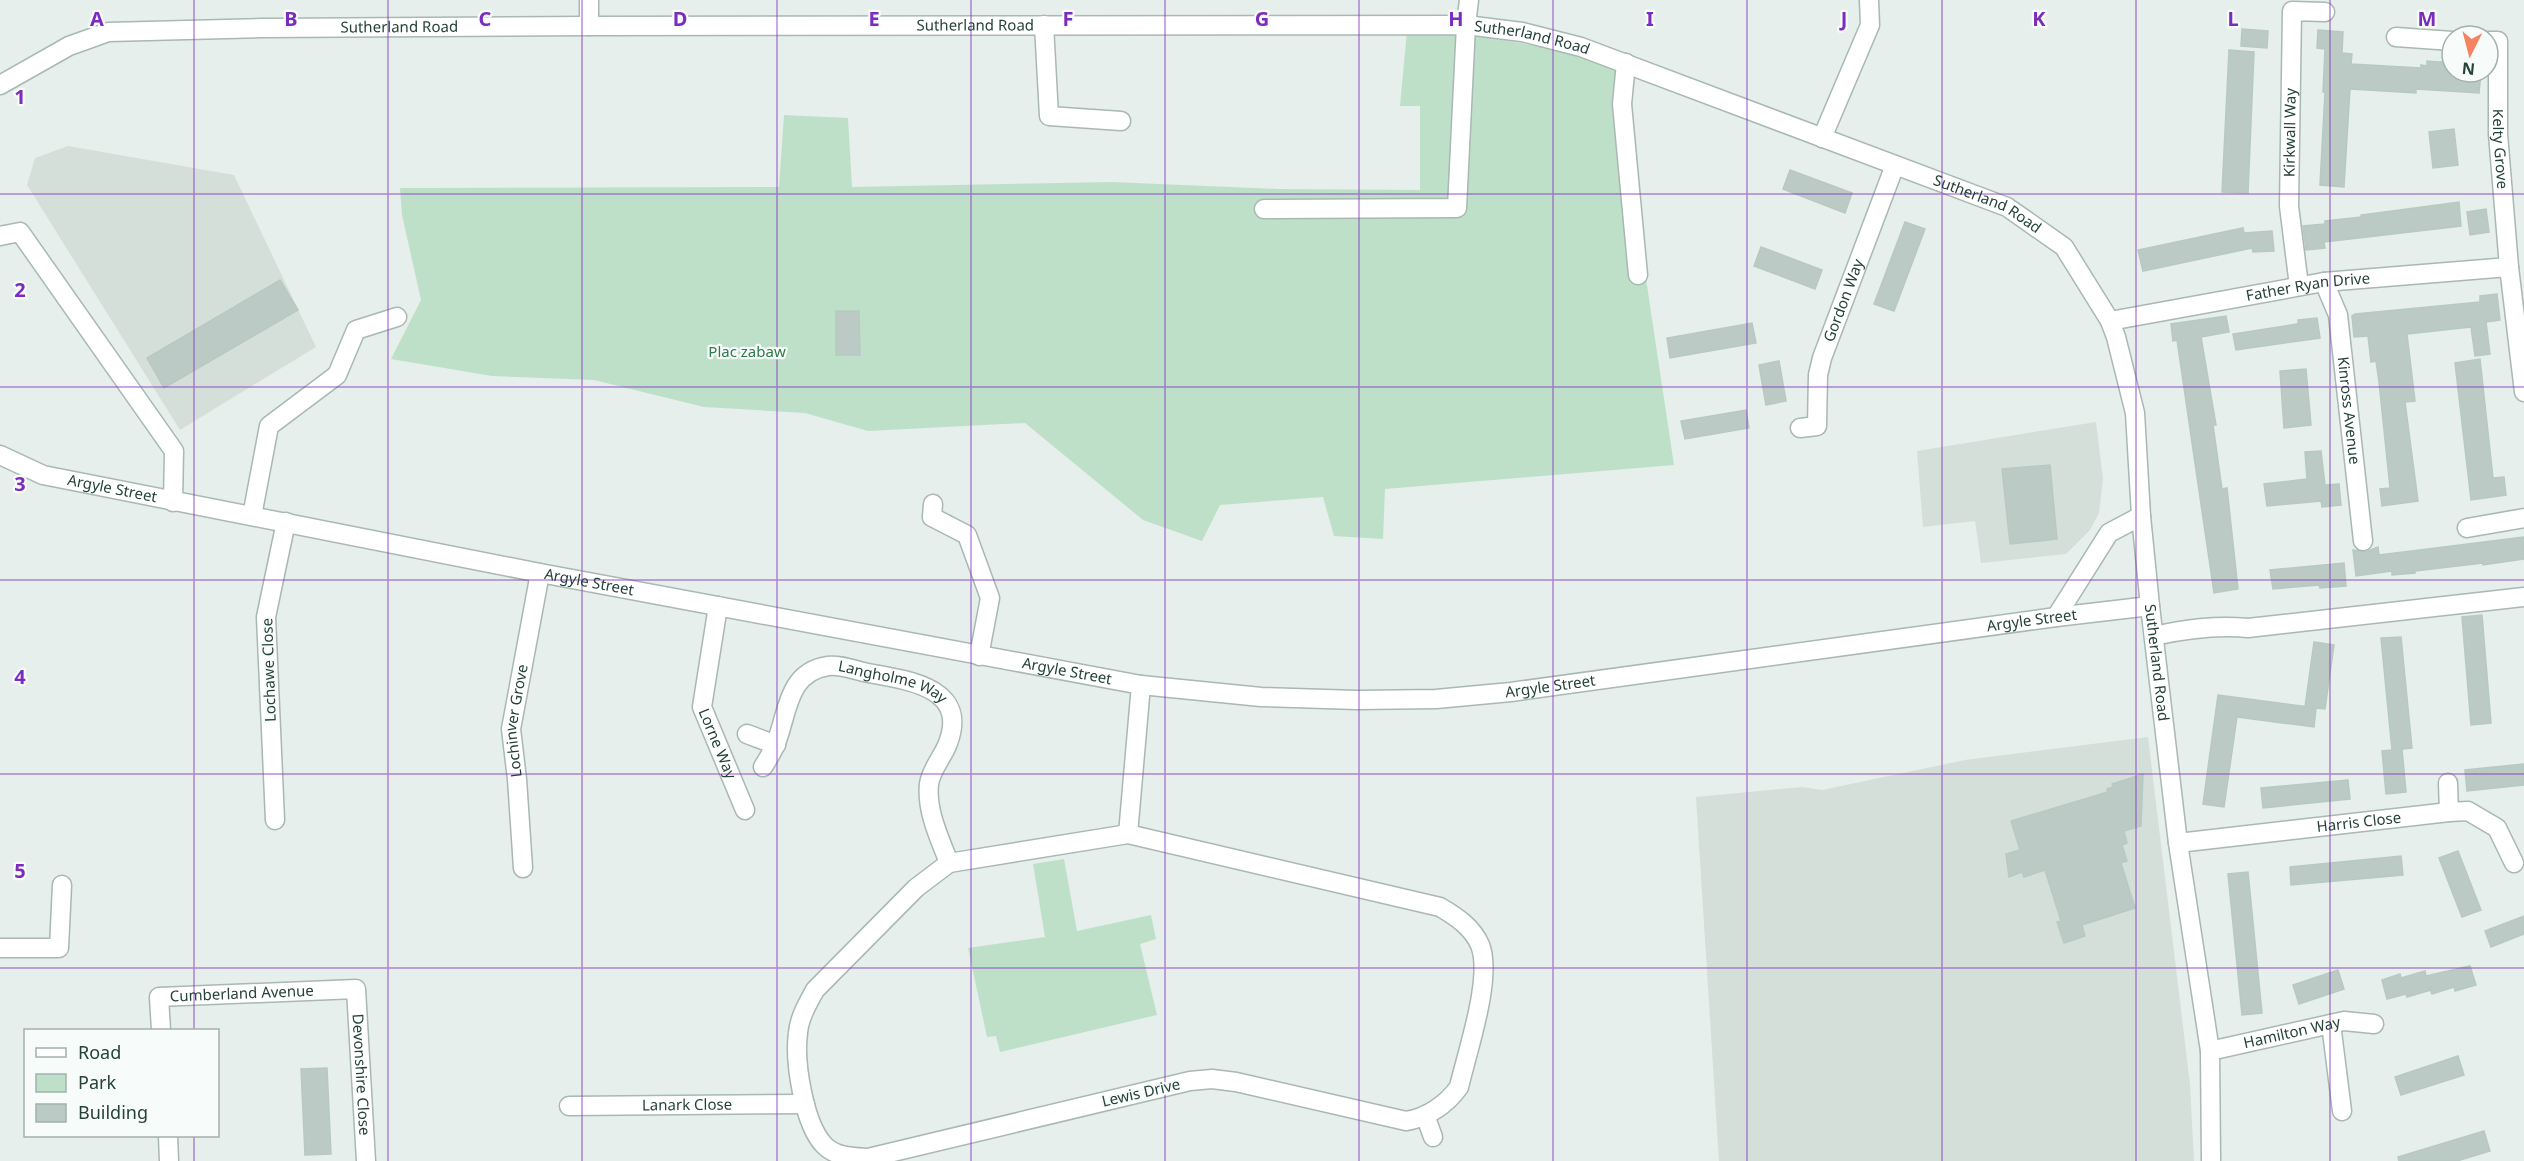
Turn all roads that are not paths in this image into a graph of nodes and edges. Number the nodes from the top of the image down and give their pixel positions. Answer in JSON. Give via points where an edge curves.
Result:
{"nodes":[{"id":1,"x":589,"y":0,"type":"edge"},
{"id":2,"x":1469,"y":0,"type":"edge"},
{"id":3,"x":1869,"y":0,"type":"edge"},
{"id":4,"x":2325,"y":12,"type":"dead end"},
{"id":5,"x":1044,"y":25,"type":"junction"},
{"id":6,"x":1466,"y":25,"type":"junction"},
{"id":7,"x":589,"y":26,"type":"junction"},
{"id":8,"x":2396,"y":37,"type":"dead end"},
{"id":9,"x":2440,"y":40,"type":"edge"},
{"id":10,"x":1626,"y":63,"type":"junction"},
{"id":11,"x":2498,"y":84,"type":"edge"},
{"id":12,"x":0,"y":85,"type":"edge"},
{"id":13,"x":1120,"y":121,"type":"dead end"},
{"id":14,"x":1822,"y":138,"type":"junction"},
{"id":15,"x":1895,"y":165,"type":"junction"},
{"id":16,"x":1264,"y":209,"type":"dead end"},
{"id":17,"x":0,"y":236,"type":"edge"},
{"id":18,"x":2509,"y":267,"type":"junction"},
{"id":19,"x":1638,"y":275,"type":"dead end"},
{"id":20,"x":2324,"y":282,"type":"junction"},
{"id":21,"x":2299,"y":286,"type":"junction"},
{"id":22,"x":397,"y":316,"type":"dead end"},
{"id":23,"x":2110,"y":321,"type":"junction"},
{"id":24,"x":2524,"y":392,"type":"edge"},
{"id":25,"x":1800,"y":428,"type":"dead end"},
{"id":26,"x":0,"y":455,"type":"edge"},
{"id":27,"x":173,"y":502,"type":"junction"},
{"id":28,"x":933,"y":504,"type":"dead end"},
{"id":29,"x":252,"y":516,"type":"junction"},
{"id":30,"x":2141,"y":516,"type":"junction"},
{"id":31,"x":2524,"y":518,"type":"edge"},
{"id":32,"x":286,"y":522,"type":"junction"},
{"id":33,"x":2467,"y":528,"type":"dead end"},
{"id":34,"x":2363,"y":541,"type":"dead end"},
{"id":35,"x":540,"y":573,"type":"junction"},
{"id":36,"x":2524,"y":597,"type":"edge"},
{"id":37,"x":718,"y":606,"type":"junction"},
{"id":38,"x":2150,"y":606,"type":"junction"},
{"id":39,"x":2056,"y":617,"type":"junction"},
{"id":40,"x":2154,"y":636,"type":"junction"},
{"id":41,"x":979,"y":656,"type":"junction"},
{"id":42,"x":1141,"y":685,"type":"junction"},
{"id":43,"x":747,"y":734,"type":"dead end"},
{"id":44,"x":776,"y":746,"type":"junction"},
{"id":45,"x":763,"y":767,"type":"dead end"},
{"id":46,"x":2448,"y":783,"type":"dead end"},
{"id":47,"x":745,"y":810,"type":"dead end"},
{"id":48,"x":2449,"y":812,"type":"junction"},
{"id":49,"x":275,"y":819,"type":"dead end"},
{"id":50,"x":1128,"y":834,"type":"junction"},
{"id":51,"x":2178,"y":843,"type":"junction"},
{"id":52,"x":949,"y":863,"type":"junction"},
{"id":53,"x":2514,"y":863,"type":"dead end"},
{"id":54,"x":523,"y":868,"type":"dead end"},
{"id":55,"x":62,"y":885,"type":"dead end"},
{"id":56,"x":0,"y":948,"type":"edge"},
{"id":57,"x":356,"y":989,"type":"joint"},
{"id":58,"x":2331,"y":1024,"type":"junction"},
{"id":59,"x":2374,"y":1024,"type":"dead end"},
{"id":60,"x":161,"y":1029,"type":"edge"},
{"id":61,"x":2210,"y":1051,"type":"junction"},
{"id":62,"x":805,"y":1104,"type":"junction"},
{"id":63,"x":569,"y":1106,"type":"dead end"},
{"id":64,"x":2342,"y":1111,"type":"dead end"},
{"id":65,"x":1425,"y":1115,"type":"junction"},
{"id":66,"x":168,"y":1137,"type":"edge"},
{"id":67,"x":1433,"y":1137,"type":"dead end"},
{"id":68,"x":169,"y":1161,"type":"edge"},
{"id":69,"x":366,"y":1161,"type":"edge"},
{"id":70,"x":2211,"y":1161,"type":"edge"}],
"edges":[{"from":1,"to":7,"type":"street"},
{"from":2,"to":6,"type":"street"},
{"from":3,"to":14,"type":"street","via":[[1870,25]]},
{"from":4,"to":21,"type":"street","name":"Kirkwall Way","via":[[2292,11],[2289,206]]},
{"from":5,"to":6,"type":"street","name":"Sutherland Road"},
{"from":5,"to":7,"type":"street","name":"Sutherland Road"},
{"from":5,"to":13,"type":"street","via":[[1049,116]]},
{"from":6,"to":10,"type":"street","name":"Sutherland Road","via":[[1522,32]]},
{"from":6,"to":16,"type":"street","via":[[1457,208]]},
{"from":7,"to":12,"type":"street","name":"Sutherland Road","via":[[108,32],[69,46]]},
{"from":8,"to":9,"type":"street"},
{"from":10,"to":14,"type":"street","name":"Sutherland Road"},
{"from":10,"to":19,"type":"street","via":[[1622,104]]},
{"from":11,"to":18,"type":"street","name":"Kelty Grove","via":[[2498,134]]},
{"from":14,"to":15,"type":"street","name":"Sutherland Road"},
{"from":15,"to":23,"type":"street","name":"Sutherland Road","via":[[2007,207],[2064,247]]},
{"from":15,"to":25,"type":"street","name":"Gordon Way","via":[[1822,358],[1817,426]]},
{"from":17,"to":27,"type":"street","via":[[20,232],[174,452]]},
{"from":18,"to":20,"type":"street","name":"Father Ryan Drive"},
{"from":18,"to":24,"type":"street"},
{"from":20,"to":21,"type":"street","name":"Father Ryan Drive"},
{"from":20,"to":34,"type":"street","name":"Kinross Avenue","via":[[2338,315]]},
{"from":21,"to":23,"type":"street","name":"Father Ryan Drive"},
{"from":22,"to":29,"type":"street","via":[[356,330],[337,375],[269,426]]},
{"from":23,"to":30,"type":"street","name":"Sutherland Road","via":[[2135,413]]},
{"from":26,"to":27,"type":"street","name":"Argyle Street","via":[[43,475]]},
{"from":27,"to":29,"type":"street","name":"Argyle Street"},
{"from":28,"to":41,"type":"street","via":[[932,517],[968,535],[990,598]]},
{"from":29,"to":32,"type":"street","name":"Argyle Street"},
{"from":30,"to":38,"type":"street","name":"Sutherland Road"},
{"from":30,"to":39,"type":"street","via":[[2109,533]]},
{"from":31,"to":33,"type":"street"},
{"from":32,"to":35,"type":"street","name":"Argyle Street"},
{"from":32,"to":49,"type":"street","name":"Lochawe Close","via":[[266,617]]},
{"from":35,"to":37,"type":"street","name":"Argyle Street"},
{"from":35,"to":54,"type":"street","name":"Lochinver Grove","via":[[511,729]]},
{"from":36,"to":40,"type":"street","via":[[2248,628],[2192,628]]},
{"from":37,"to":41,"type":"street","name":"Argyle Street"},
{"from":37,"to":47,"type":"street","name":"Lorne Way","via":[[702,707]]},
{"from":38,"to":39,"type":"street","name":"Argyle Street"},
{"from":38,"to":40,"type":"street","name":"Sutherland Road"},
{"from":39,"to":42,"type":"street","name":"Argyle Street","via":[[1559,687],[1436,699],[1262,697]]},
{"from":40,"to":51,"type":"street","name":"Sutherland Road"},
{"from":41,"to":42,"type":"street","name":"Argyle Street"},
{"from":42,"to":50,"type":"street"},
{"from":43,"to":44,"type":"street"},
{"from":44,"to":45,"type":"street","name":"Langholme Way"},
{"from":44,"to":52,"type":"street","name":"Langholme Way","via":[[792,692],[811,671],[830,666],[910,681],[934,690],[950,712],[953,724],[929,785],[930,806]]},
{"from":46,"to":48,"type":"street"},
{"from":48,"to":51,"type":"street","name":"Harris Close"},
{"from":48,"to":53,"type":"street","name":"Harris Close","via":[[2468,811],[2498,828]]},
{"from":50,"to":52,"type":"street","name":"Lewis Drive"},
{"from":50,"to":65,"type":"street","name":"Lewis Drive","via":[[1440,907],[1469,927],[1480,946],[1485,970],[1478,1009],[1459,1087]]},
{"from":51,"to":61,"type":"street","name":"Sutherland Road"},
{"from":52,"to":62,"type":"street","name":"Lewis Drive","via":[[916,888],[815,990],[798,1032],[797,1055]]},
{"from":55,"to":56,"type":"street","via":[[59,948]]},
{"from":57,"to":60,"type":"street","name":"Cumberland Avenue","via":[[159,997]]},
{"from":57,"to":69,"type":"street","name":"Devonshire Close"},
{"from":58,"to":59,"type":"street","name":"Hamilton Way"},
{"from":58,"to":61,"type":"street","name":"Hamilton Way"},
{"from":58,"to":64,"type":"street"},
{"from":61,"to":70,"type":"street","name":"Sutherland Road"},
{"from":62,"to":63,"type":"street","name":"Lanark Close"},
{"from":62,"to":65,"type":"street","name":"Lewis Drive","via":[[825,1146],[844,1156],[868,1158],[1212,1079],[1386,1118],[1406,1121]]},
{"from":65,"to":67,"type":"street"},
{"from":66,"to":68,"type":"street"}]}
